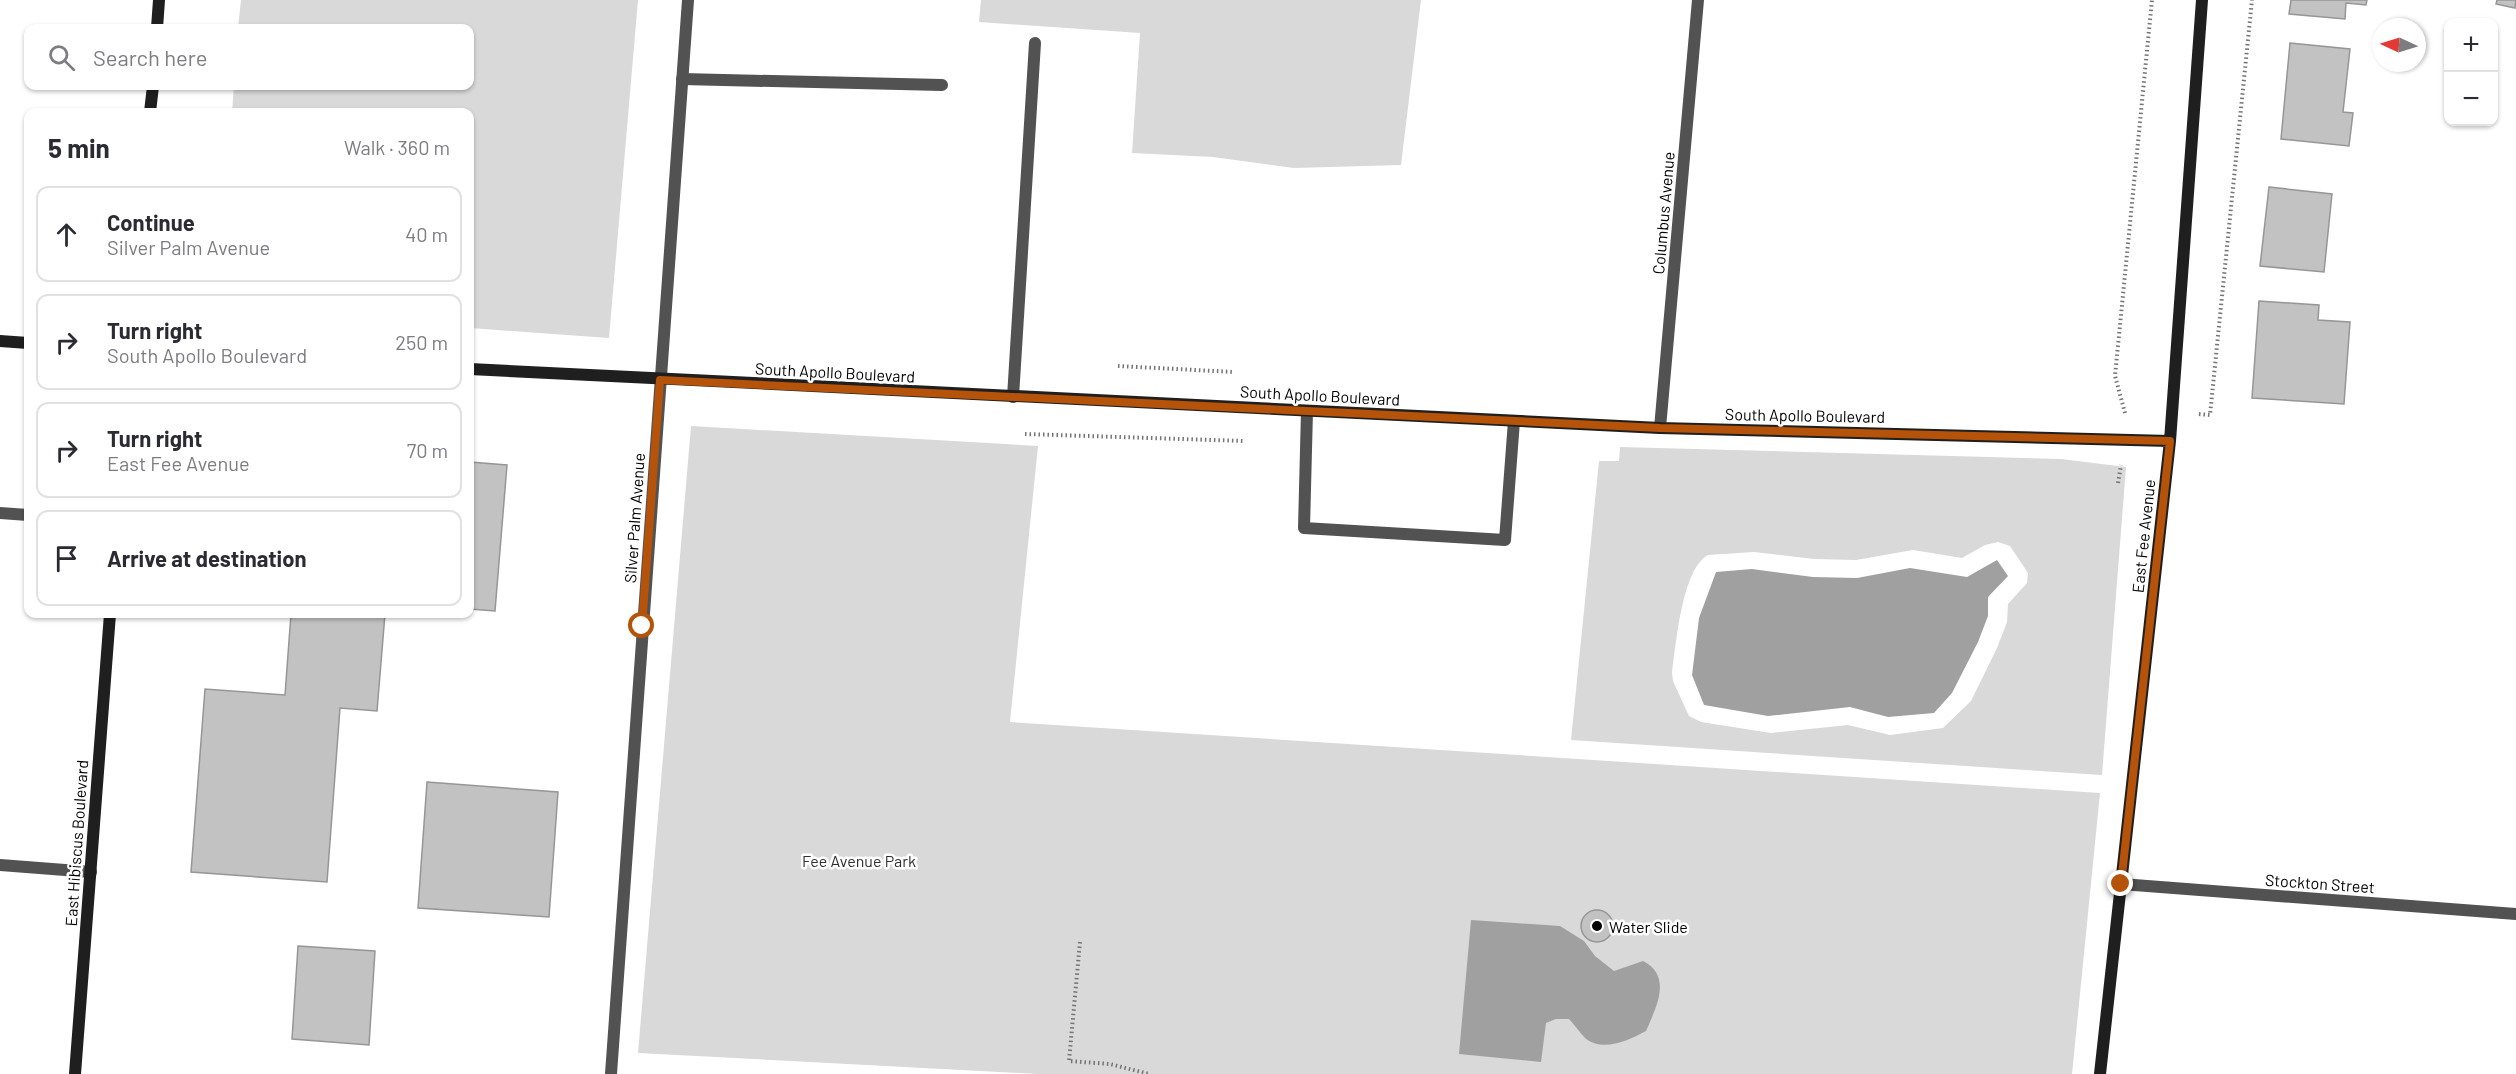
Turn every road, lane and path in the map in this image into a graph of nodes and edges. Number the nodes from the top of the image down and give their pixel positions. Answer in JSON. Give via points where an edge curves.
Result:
{"nodes":[{"id":1,"x":159,"y":0,"type":"edge"},
{"id":2,"x":688,"y":0,"type":"edge"},
{"id":3,"x":1698,"y":0,"type":"edge"},
{"id":4,"x":2152,"y":0,"type":"edge"},
{"id":5,"x":2202,"y":0,"type":"edge"},
{"id":6,"x":2252,"y":0,"type":"edge"},
{"id":7,"x":157,"y":24,"type":"edge"},
{"id":8,"x":1035,"y":43,"type":"dead end"},
{"id":9,"x":682,"y":79,"type":"junction"},
{"id":10,"x":942,"y":85,"type":"dead end"},
{"id":11,"x":153,"y":90,"type":"edge"},
{"id":12,"x":150,"y":108,"type":"edge"},
{"id":13,"x":0,"y":341,"type":"edge"},
{"id":14,"x":24,"y":343,"type":"edge"},
{"id":15,"x":1118,"y":366,"type":"dead end"},
{"id":16,"x":474,"y":369,"type":"edge"},
{"id":17,"x":1234,"y":372,"type":"dead end"},
{"id":18,"x":660,"y":380,"type":"junction"},
{"id":19,"x":1013,"y":397,"type":"junction"},
{"id":20,"x":1307,"y":411,"type":"junction"},
{"id":21,"x":2172,"y":412,"type":"junction"},
{"id":22,"x":1514,"y":422,"type":"junction"},
{"id":23,"x":1660,"y":428,"type":"junction"},
{"id":24,"x":1025,"y":434,"type":"dead end"},
{"id":25,"x":2126,"y":439,"type":"junction"},
{"id":26,"x":1244,"y":441,"type":"dead end"},
{"id":27,"x":2170,"y":441,"type":"junction"},
{"id":28,"x":2118,"y":483,"type":"dead end"},
{"id":29,"x":0,"y":513,"type":"edge"},
{"id":30,"x":24,"y":515,"type":"edge"},
{"id":31,"x":110,"y":618,"type":"edge"},
{"id":32,"x":0,"y":865,"type":"edge"},
{"id":33,"x":91,"y":872,"type":"junction"},
{"id":34,"x":2121,"y":884,"type":"junction"},
{"id":35,"x":2516,"y":914,"type":"edge"},
{"id":36,"x":1080,"y":942,"type":"dead end"},
{"id":37,"x":75,"y":1074,"type":"edge"},
{"id":38,"x":611,"y":1074,"type":"edge"},
{"id":39,"x":1149,"y":1074,"type":"edge"},
{"id":40,"x":2100,"y":1074,"type":"edge"}],
"edges":[{"from":1,"to":7,"type":"street"},
{"from":2,"to":9,"type":"street","name":"Silver Palm Avenue"},
{"from":3,"to":23,"type":"street","name":"Columbus Avenue"},
{"from":4,"to":25,"type":"path","via":[[2115,376],[2125,414]]},
{"from":5,"to":21,"type":"street","name":"East Fee Avenue"},
{"from":6,"to":21,"type":"path","via":[[2210,416]]},
{"from":8,"to":19,"type":"street"},
{"from":9,"to":10,"type":"street"},
{"from":9,"to":18,"type":"street","name":"Silver Palm Avenue"},
{"from":11,"to":12,"type":"street"},
{"from":13,"to":14,"type":"street"},
{"from":15,"to":17,"type":"path"},
{"from":16,"to":18,"type":"street","name":"South Apollo Boulevard"},
{"from":18,"to":19,"type":"street","name":"South Apollo Boulevard"},
{"from":18,"to":38,"type":"street","name":"Silver Palm Avenue"},
{"from":19,"to":20,"type":"street","name":"South Apollo Boulevard"},
{"from":20,"to":22,"type":"street","name":"South Apollo Boulevard"},
{"from":20,"to":22,"type":"street","via":[[1304,528],[1505,540]]},
{"from":21,"to":27,"type":"street","name":"East Fee Avenue"},
{"from":22,"to":23,"type":"street","name":"South Apollo Boulevard"},
{"from":23,"to":25,"type":"street","name":"South Apollo Boulevard"},
{"from":24,"to":26,"type":"path"},
{"from":25,"to":27,"type":"street","name":"South Apollo Boulevard"},
{"from":25,"to":28,"type":"path"},
{"from":27,"to":34,"type":"street","name":"East Fee Avenue"},
{"from":29,"to":30,"type":"street"},
{"from":31,"to":33,"type":"street","name":"East Hibiscus Boulevard"},
{"from":32,"to":33,"type":"street"},
{"from":33,"to":37,"type":"street","name":"East Hibiscus Boulevard"},
{"from":34,"to":35,"type":"street","name":"Stockton Street"},
{"from":34,"to":40,"type":"street","name":"East Fee Avenue"},
{"from":36,"to":39,"type":"path","via":[[1069,1061],[1110,1064]]}]}
